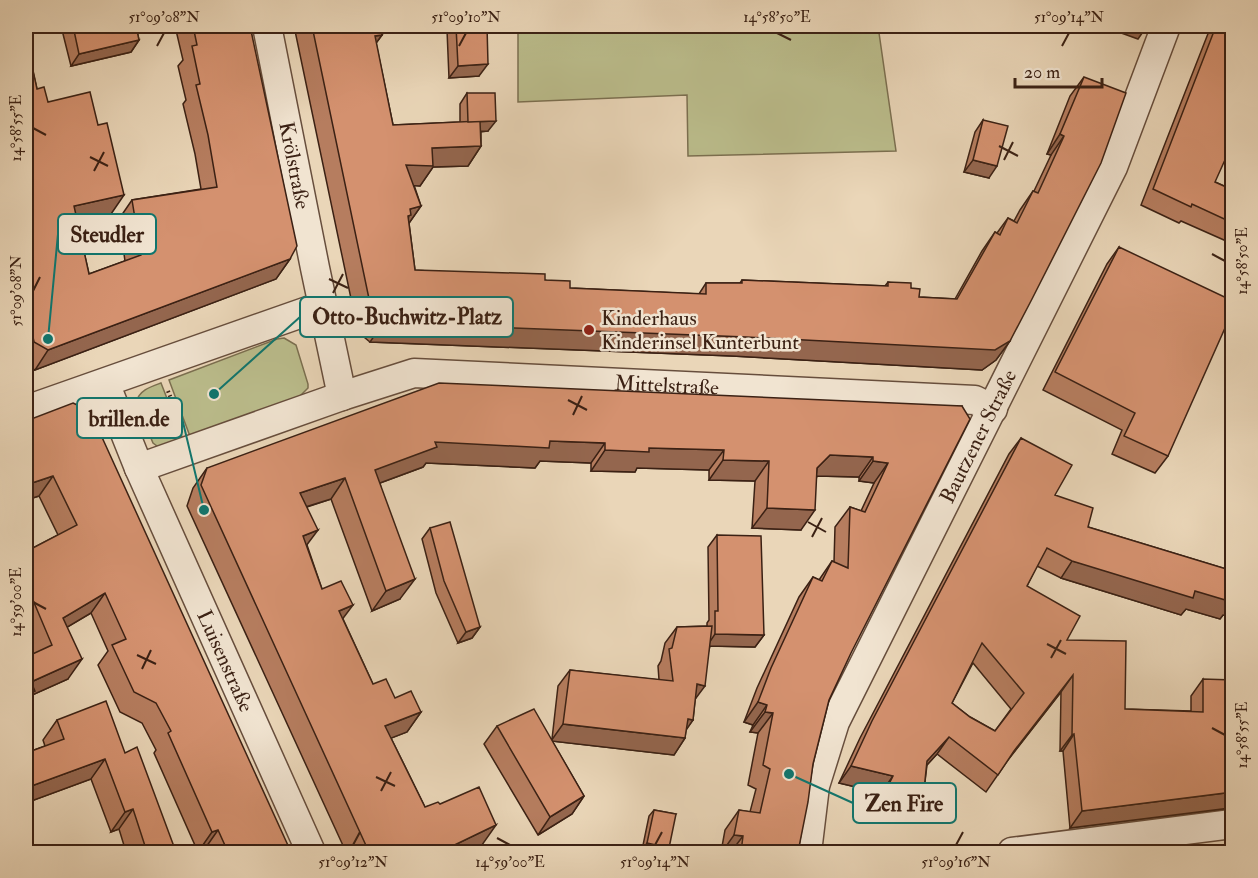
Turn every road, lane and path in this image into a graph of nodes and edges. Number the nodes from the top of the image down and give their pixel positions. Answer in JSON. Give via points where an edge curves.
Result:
{"nodes":[{"id":1,"x":267,"y":26,"type":"edge"},
{"id":2,"x":1166,"y":26,"type":"edge"},
{"id":3,"x":322,"y":306,"type":"junction"},
{"id":4,"x":159,"y":365,"type":"junction"},
{"id":5,"x":105,"y":383,"type":"junction"},
{"id":6,"x":342,"y":396,"type":"junction"},
{"id":7,"x":993,"y":409,"type":"junction"},
{"id":8,"x":26,"y":410,"type":"edge"},
{"id":9,"x":191,"y":450,"type":"junction"},
{"id":10,"x":139,"y":468,"type":"junction"},
{"id":11,"x":1233,"y":824,"type":"edge"},
{"id":12,"x":311,"y":852,"type":"edge"},
{"id":13,"x":807,"y":852,"type":"edge"},
{"id":14,"x":1012,"y":852,"type":"edge"}],
"edges":[{"from":1,"to":3,"type":"street","name":"Krölstraße"},
{"from":2,"to":7,"type":"street","name":"Bautzener Straße","via":[[1113,167]]},
{"from":3,"to":4,"type":"street"},
{"from":3,"to":6,"type":"street","name":"Krölstraße"},
{"from":4,"to":5,"type":"street"},
{"from":4,"to":9,"type":"path"},
{"from":5,"to":8,"type":"street"},
{"from":5,"to":10,"type":"street","name":"Luisenstraße"},
{"from":6,"to":7,"type":"street","name":"Mittelstraße","via":[[414,373],[975,400]]},
{"from":6,"to":9,"type":"street","name":"Mittelstraße"},
{"from":7,"to":13,"type":"street","name":"Bautzener Straße","via":[[836,722],[815,786]]},
{"from":9,"to":10,"type":"street","name":"Mittelstraße"},
{"from":10,"to":12,"type":"street","name":"Luisenstraße"},
{"from":11,"to":14,"type":"street"}]}
